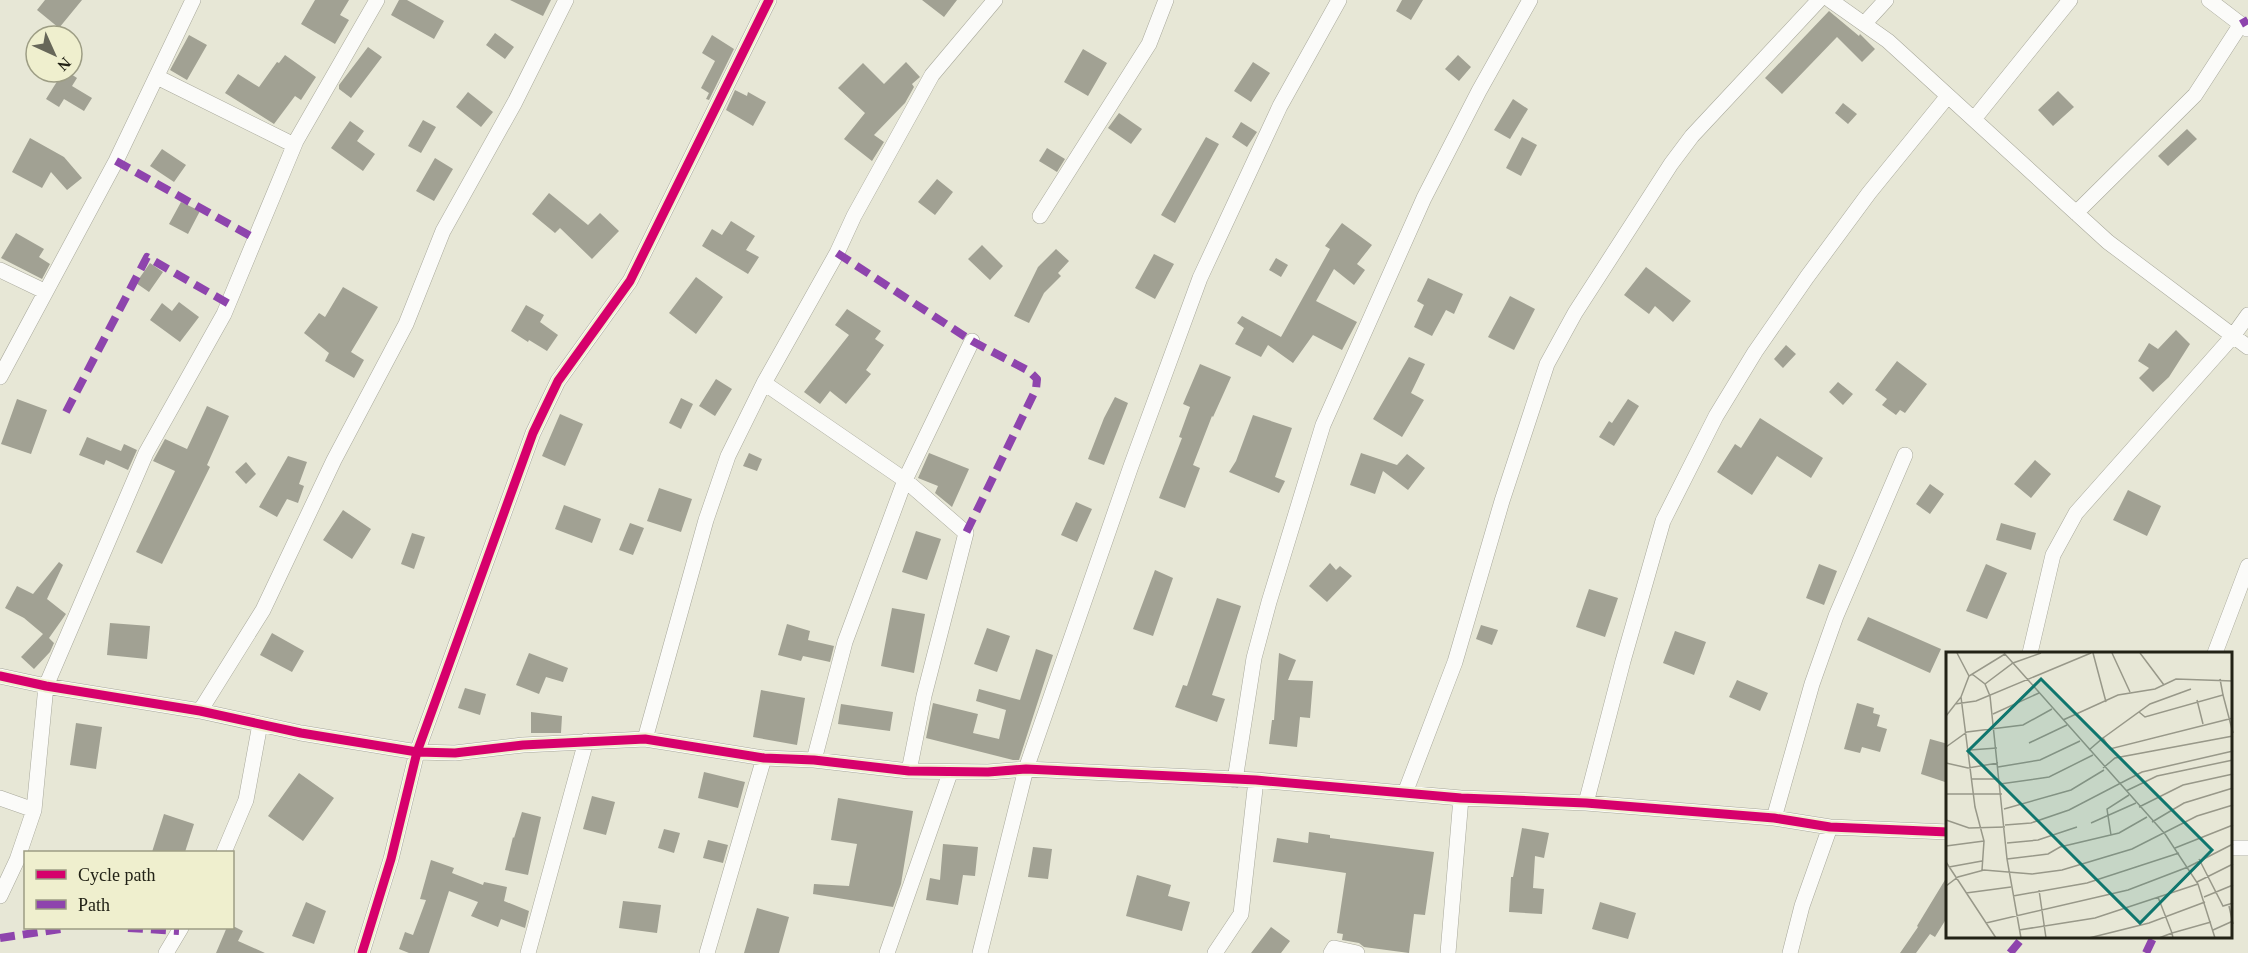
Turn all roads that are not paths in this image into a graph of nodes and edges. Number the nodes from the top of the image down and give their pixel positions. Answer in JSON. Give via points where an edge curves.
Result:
{"nodes":[{"id":1,"x":193,"y":0,"type":"edge"},
{"id":2,"x":376,"y":0,"type":"edge"},
{"id":3,"x":566,"y":0,"type":"edge"},
{"id":4,"x":769,"y":0,"type":"edge"},
{"id":5,"x":995,"y":0,"type":"edge"},
{"id":6,"x":1166,"y":0,"type":"edge"},
{"id":7,"x":1339,"y":0,"type":"edge"},
{"id":8,"x":1530,"y":0,"type":"edge"},
{"id":9,"x":1818,"y":0,"type":"edge"},
{"id":10,"x":1830,"y":0,"type":"edge"},
{"id":11,"x":1886,"y":0,"type":"edge"},
{"id":12,"x":2070,"y":0,"type":"edge"},
{"id":13,"x":2209,"y":0,"type":"edge"},
{"id":14,"x":1864,"y":24,"type":"junction"},
{"id":15,"x":2244,"y":27,"type":"edge"},
{"id":16,"x":157,"y":77,"type":"junction"},
{"id":17,"x":1947,"y":97,"type":"junction"},
{"id":18,"x":1974,"y":119,"type":"junction"},
{"id":19,"x":294,"y":145,"type":"junction"},
{"id":20,"x":2076,"y":213,"type":"junction"},
{"id":21,"x":1040,"y":216,"type":"dead end"},
{"id":22,"x":0,"y":270,"type":"edge"},
{"id":23,"x":44,"y":291,"type":"junction"},
{"id":24,"x":2248,"y":315,"type":"edge"},
{"id":25,"x":2233,"y":336,"type":"junction"},
{"id":26,"x":972,"y":341,"type":"dead end"},
{"id":27,"x":2248,"y":347,"type":"edge"},
{"id":28,"x":0,"y":377,"type":"edge"},
{"id":29,"x":764,"y":383,"type":"junction"},
{"id":30,"x":1905,"y":455,"type":"dead end"},
{"id":31,"x":905,"y":480,"type":"junction"},
{"id":32,"x":2248,"y":566,"type":"edge"},
{"id":33,"x":2030,"y":652,"type":"edge"},
{"id":34,"x":2215,"y":652,"type":"edge"},
{"id":35,"x":0,"y":676,"type":"edge"},
{"id":36,"x":46,"y":686,"type":"junction"},
{"id":37,"x":200,"y":711,"type":"junction"},
{"id":38,"x":260,"y":724,"type":"junction"},
{"id":39,"x":645,"y":739,"type":"junction"},
{"id":40,"x":586,"y":741,"type":"junction"},
{"id":41,"x":417,"y":752,"type":"junction"},
{"id":42,"x":764,"y":758,"type":"junction"},
{"id":43,"x":814,"y":760,"type":"junction"},
{"id":44,"x":1026,"y":769,"type":"junction"},
{"id":45,"x":909,"y":771,"type":"junction"},
{"id":46,"x":950,"y":773,"type":"junction"},
{"id":47,"x":1235,"y":780,"type":"junction"},
{"id":48,"x":1256,"y":780,"type":"junction"},
{"id":49,"x":1405,"y":793,"type":"junction"},
{"id":50,"x":0,"y":798,"type":"edge"},
{"id":51,"x":1461,"y":798,"type":"junction"},
{"id":52,"x":1586,"y":803,"type":"junction"},
{"id":53,"x":34,"y":810,"type":"junction"},
{"id":54,"x":1774,"y":818,"type":"junction"},
{"id":55,"x":1830,"y":827,"type":"junction"},
{"id":56,"x":1946,"y":832,"type":"edge"},
{"id":57,"x":224,"y":851,"type":"edge"},
{"id":58,"x":0,"y":896,"type":"edge"},
{"id":59,"x":180,"y":929,"type":"edge"},
{"id":60,"x":166,"y":953,"type":"edge"},
{"id":61,"x":362,"y":953,"type":"edge"},
{"id":62,"x":528,"y":953,"type":"edge"},
{"id":63,"x":707,"y":953,"type":"edge"},
{"id":64,"x":887,"y":953,"type":"edge"},
{"id":65,"x":980,"y":953,"type":"edge"},
{"id":66,"x":1215,"y":953,"type":"edge"},
{"id":67,"x":1331,"y":953,"type":"edge"},
{"id":68,"x":1357,"y":953,"type":"edge"},
{"id":69,"x":1448,"y":953,"type":"edge"},
{"id":70,"x":1790,"y":953,"type":"edge"}],
"edges":[{"from":1,"to":16,"type":"street"},
{"from":2,"to":19,"type":"street"},
{"from":3,"to":37,"type":"street","via":[[516,102],[443,231],[406,324],[334,460],[263,610]]},
{"from":4,"to":41,"type":"street","via":[[630,281],[558,381],[533,433]]},
{"from":5,"to":29,"type":"street","via":[[932,75]]},
{"from":6,"to":21,"type":"street","via":[[1149,44]]},
{"from":7,"to":44,"type":"street","via":[[1280,106],[1200,278]]},
{"from":8,"to":47,"type":"street","via":[[1424,198],[1323,425],[1254,658]]},
{"from":9,"to":49,"type":"street","via":[[1699,128],[1671,164],[1575,313],[1547,364],[1455,662]]},
{"from":10,"to":14,"type":"street"},
{"from":11,"to":14,"type":"street"},
{"from":12,"to":18,"type":"street"},
{"from":13,"to":15,"type":"street"},
{"from":14,"to":17,"type":"street","via":[[1888,41]]},
{"from":15,"to":20,"type":"street","via":[[2195,95]]},
{"from":16,"to":19,"type":"street"},
{"from":16,"to":23,"type":"street"},
{"from":17,"to":18,"type":"street"},
{"from":17,"to":52,"type":"street","via":[[1807,277],[1716,416],[1663,521]]},
{"from":18,"to":20,"type":"street"},
{"from":19,"to":36,"type":"street","via":[[224,314],[146,453]]},
{"from":20,"to":25,"type":"street","via":[[2108,242]]},
{"from":22,"to":23,"type":"street"},
{"from":23,"to":28,"type":"street"},
{"from":24,"to":25,"type":"street"},
{"from":25,"to":27,"type":"street"},
{"from":25,"to":33,"type":"street","via":[[2076,513],[2053,555]]},
{"from":26,"to":31,"type":"street"},
{"from":29,"to":31,"type":"street"},
{"from":29,"to":39,"type":"street","via":[[728,456],[706,520]]},
{"from":30,"to":54,"type":"street","via":[[1836,616]]},
{"from":31,"to":43,"type":"street","via":[[845,642]]},
{"from":31,"to":45,"type":"street","via":[[966,533]]},
{"from":32,"to":34,"type":"street"},
{"from":35,"to":36,"type":"street"},
{"from":36,"to":37,"type":"street"},
{"from":36,"to":53,"type":"street"},
{"from":37,"to":38,"type":"street"},
{"from":38,"to":41,"type":"street"},
{"from":38,"to":57,"type":"street","via":[[246,800]]},
{"from":39,"to":40,"type":"street"},
{"from":39,"to":42,"type":"street"},
{"from":40,"to":41,"type":"street","via":[[455,753]]},
{"from":40,"to":62,"type":"street"},
{"from":41,"to":61,"type":"street","via":[[391,859]]},
{"from":42,"to":43,"type":"street"},
{"from":42,"to":63,"type":"street"},
{"from":43,"to":45,"type":"street"},
{"from":44,"to":46,"type":"street"},
{"from":44,"to":47,"type":"street"},
{"from":44,"to":65,"type":"street"},
{"from":45,"to":46,"type":"street"},
{"from":46,"to":64,"type":"street"},
{"from":47,"to":48,"type":"street"},
{"from":48,"to":49,"type":"street"},
{"from":48,"to":66,"type":"street","via":[[1241,914]]},
{"from":49,"to":51,"type":"street"},
{"from":50,"to":53,"type":"street"},
{"from":51,"to":52,"type":"street"},
{"from":51,"to":69,"type":"street"},
{"from":52,"to":54,"type":"street"},
{"from":53,"to":58,"type":"street"},
{"from":54,"to":55,"type":"street"},
{"from":55,"to":56,"type":"street"},
{"from":55,"to":70,"type":"street"},
{"from":59,"to":60,"type":"street"},
{"from":67,"to":68,"type":"street","via":[[1334,948]]}]}
